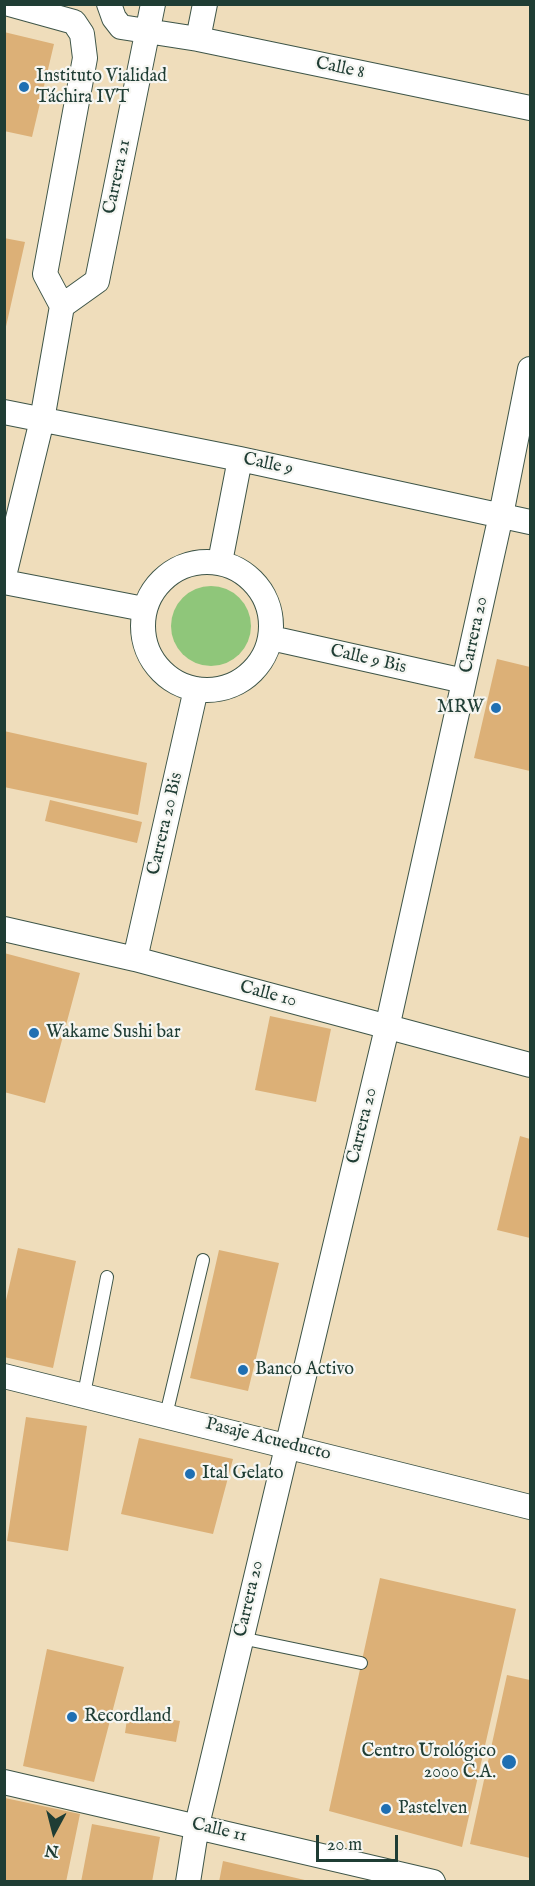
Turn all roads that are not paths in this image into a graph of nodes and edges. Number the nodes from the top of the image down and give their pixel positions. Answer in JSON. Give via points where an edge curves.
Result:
{"nodes":[{"id":1,"x":9,"y":4,"type":"edge"},
{"id":2,"x":103,"y":4,"type":"edge"},
{"id":3,"x":109,"y":4,"type":"edge"},
{"id":4,"x":153,"y":4,"type":"edge"},
{"id":5,"x":205,"y":4,"type":"edge"},
{"id":6,"x":74,"y":22,"type":"junction"},
{"id":7,"x":148,"y":31,"type":"junction"},
{"id":8,"x":198,"y":39,"type":"junction"},
{"id":9,"x":531,"y":108,"type":"edge"},
{"id":10,"x":62,"y":306,"type":"junction"},
{"id":11,"x":531,"y":369,"type":"edge"},
{"id":12,"x":4,"y":412,"type":"edge"},
{"id":13,"x":42,"y":420,"type":"junction"},
{"id":14,"x":240,"y":459,"type":"junction"},
{"id":15,"x":501,"y":515,"type":"junction"},
{"id":16,"x":531,"y":522,"type":"edge"},
{"id":17,"x":220,"y":562,"type":"junction"},
{"id":18,"x":4,"y":576,"type":"edge"},
{"id":19,"x":4,"y":582,"type":"edge"},
{"id":20,"x":144,"y":609,"type":"junction"},
{"id":21,"x":271,"y":638,"type":"junction"},
{"id":22,"x":465,"y":681,"type":"junction"},
{"id":23,"x":196,"y":689,"type":"junction"},
{"id":24,"x":4,"y":929,"type":"edge"},
{"id":25,"x":135,"y":959,"type":"junction"},
{"id":26,"x":387,"y":1028,"type":"junction"},
{"id":27,"x":531,"y":1065,"type":"edge"},
{"id":28,"x":203,"y":1260,"type":"dead end"},
{"id":29,"x":107,"y":1277,"type":"dead end"},
{"id":30,"x":4,"y":1376,"type":"edge"},
{"id":31,"x":84,"y":1394,"type":"junction"},
{"id":32,"x":166,"y":1415,"type":"junction"},
{"id":33,"x":286,"y":1444,"type":"junction"},
{"id":34,"x":531,"y":1507,"type":"edge"},
{"id":35,"x":242,"y":1638,"type":"junction"},
{"id":36,"x":361,"y":1663,"type":"dead end"},
{"id":37,"x":4,"y":1782,"type":"edge"},
{"id":38,"x":196,"y":1825,"type":"junction"},
{"id":39,"x":188,"y":1881,"type":"edge"},
{"id":40,"x":433,"y":1881,"type":"edge"}],
"edges":[{"from":1,"to":6,"type":"street"},
{"from":2,"to":6,"type":"street"},
{"from":3,"to":7,"type":"street","name":"Calle 8","via":[[121,27]]},
{"from":4,"to":7,"type":"street","name":"Carrera 21"},
{"from":5,"to":8,"type":"street"},
{"from":6,"to":10,"type":"street","via":[[82,34],[86,58],[45,274]]},
{"from":7,"to":8,"type":"street","name":"Calle 8"},
{"from":7,"to":10,"type":"street","name":"Carrera 21","via":[[97,281]]},
{"from":8,"to":9,"type":"street","name":"Calle 8"},
{"from":10,"to":13,"type":"street"},
{"from":11,"to":15,"type":"street","name":"Carrera 20"},
{"from":12,"to":13,"type":"street","name":"Calle 9"},
{"from":13,"to":14,"type":"street","name":"Calle 9"},
{"from":13,"to":18,"type":"street"},
{"from":14,"to":15,"type":"street","name":"Calle 9"},
{"from":14,"to":17,"type":"street"},
{"from":15,"to":16,"type":"street","name":"Calle 9"},
{"from":15,"to":22,"type":"street","name":"Carrera 20"},
{"from":17,"to":20,"type":"street","via":[[181,567],[152,591]]},
{"from":17,"to":21,"type":"street","via":[[250,577],[261,590],[270,613]]},
{"from":19,"to":20,"type":"street"},
{"from":20,"to":23,"type":"street","via":[[147,651],[159,669],[176,682]]},
{"from":21,"to":22,"type":"street","name":"Calle 9 Bis"},
{"from":21,"to":23,"type":"street","via":[[256,668],[244,679],[213,690]]},
{"from":22,"to":26,"type":"street","name":"Carrera 20"},
{"from":23,"to":25,"type":"street","name":"Carrera 20 Bis"},
{"from":24,"to":25,"type":"street","name":"Calle 10"},
{"from":25,"to":26,"type":"street","name":"Calle 10"},
{"from":26,"to":27,"type":"street","name":"Calle 10"},
{"from":26,"to":33,"type":"street","name":"Carrera 20"},
{"from":28,"to":32,"type":"lane"},
{"from":29,"to":31,"type":"lane"},
{"from":30,"to":31,"type":"street","name":"Pasaje Acueducto"},
{"from":31,"to":32,"type":"street","name":"Pasaje Acueducto"},
{"from":32,"to":33,"type":"street","name":"Pasaje Acueducto"},
{"from":33,"to":34,"type":"street","name":"Pasaje Acueducto"},
{"from":33,"to":35,"type":"street","name":"Carrera 20"},
{"from":35,"to":36,"type":"lane"},
{"from":35,"to":38,"type":"street","name":"Carrera 20"},
{"from":37,"to":38,"type":"street","name":"Calle 11"},
{"from":38,"to":39,"type":"street","name":"Carrera 20"},
{"from":38,"to":40,"type":"street","name":"Calle 11"}]}
